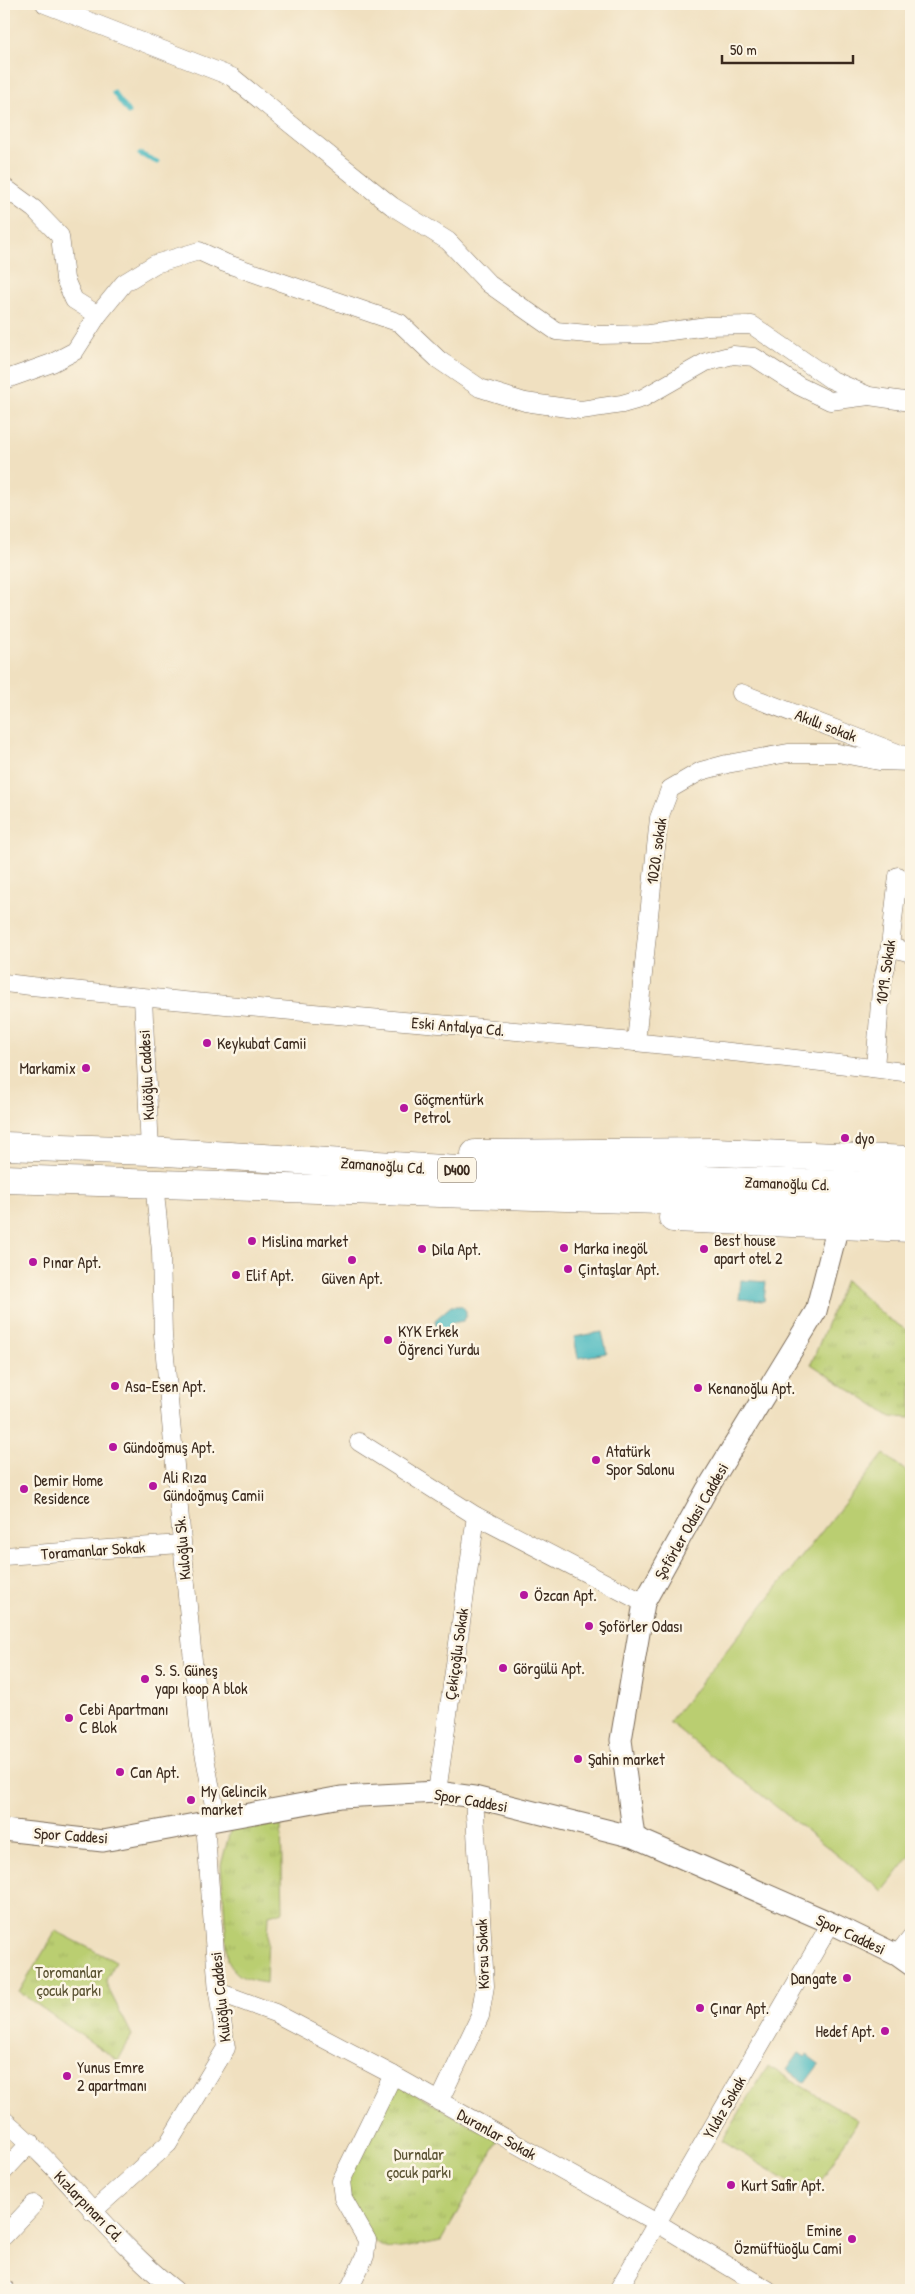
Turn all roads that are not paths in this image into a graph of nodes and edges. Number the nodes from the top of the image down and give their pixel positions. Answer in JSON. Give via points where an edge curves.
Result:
{"nodes":[{"id":1,"x":45,"y":4,"type":"edge"},
{"id":2,"x":4,"y":187,"type":"edge"},
{"id":3,"x":98,"y":315,"type":"junction"},
{"id":4,"x":4,"y":380,"type":"edge"},
{"id":5,"x":869,"y":396,"type":"junction"},
{"id":6,"x":911,"y":402,"type":"edge"},
{"id":7,"x":741,"y":693,"type":"dead end"},
{"id":8,"x":911,"y":758,"type":"edge"},
{"id":9,"x":911,"y":762,"type":"edge"},
{"id":10,"x":898,"y":876,"type":"dead end"},
{"id":11,"x":890,"y":947,"type":"junction"},
{"id":12,"x":911,"y":953,"type":"edge"},
{"id":13,"x":4,"y":983,"type":"edge"},
{"id":14,"x":142,"y":998,"type":"junction"},
{"id":15,"x":636,"y":1042,"type":"junction"},
{"id":16,"x":875,"y":1068,"type":"junction"},
{"id":17,"x":911,"y":1073,"type":"edge"},
{"id":18,"x":4,"y":1146,"type":"edge"},
{"id":19,"x":150,"y":1151,"type":"junction"},
{"id":20,"x":911,"y":1160,"type":"edge"},
{"id":21,"x":343,"y":1162,"type":"junction"},
{"id":22,"x":4,"y":1179,"type":"edge"},
{"id":23,"x":154,"y":1183,"type":"junction"},
{"id":24,"x":911,"y":1187,"type":"edge"},
{"id":25,"x":378,"y":1190,"type":"junction"},
{"id":26,"x":911,"y":1208,"type":"edge"},
{"id":27,"x":838,"y":1226,"type":"junction"},
{"id":28,"x":911,"y":1228,"type":"edge"},
{"id":29,"x":359,"y":1442,"type":"dead end"},
{"id":30,"x":476,"y":1516,"type":"junction"},
{"id":31,"x":181,"y":1544,"type":"junction"},
{"id":32,"x":4,"y":1556,"type":"edge"},
{"id":33,"x":644,"y":1603,"type":"junction"},
{"id":34,"x":437,"y":1792,"type":"junction"},
{"id":35,"x":474,"y":1797,"type":"junction"},
{"id":36,"x":211,"y":1822,"type":"junction"},
{"id":37,"x":4,"y":1830,"type":"edge"},
{"id":38,"x":634,"y":1837,"type":"junction"},
{"id":39,"x":831,"y":1924,"type":"junction"},
{"id":40,"x":911,"y":1936,"type":"edge"},
{"id":41,"x":904,"y":1960,"type":"edge"},
{"id":42,"x":218,"y":1992,"type":"junction"},
{"id":43,"x":393,"y":2075,"type":"junction"},
{"id":44,"x":439,"y":2102,"type":"junction"},
{"id":45,"x":4,"y":2120,"type":"edge"},
{"id":46,"x":30,"y":2142,"type":"junction"},
{"id":47,"x":4,"y":2171,"type":"edge"},
{"id":48,"x":34,"y":2204,"type":"dead end"},
{"id":49,"x":92,"y":2212,"type":"junction"},
{"id":50,"x":657,"y":2223,"type":"junction"},
{"id":51,"x":4,"y":2236,"type":"edge"},
{"id":52,"x":166,"y":2288,"type":"edge"},
{"id":53,"x":349,"y":2290,"type":"edge"},
{"id":54,"x":618,"y":2290,"type":"edge"},
{"id":55,"x":768,"y":2290,"type":"edge"}],
"edges":[{"from":1,"to":5,"type":"street","via":[[232,77],[392,206],[448,241],[489,284],[556,331],[598,335],[649,334],[707,326],[752,325],[830,379]]},
{"from":2,"to":3,"type":"street","via":[[34,209],[60,236],[65,279],[74,300]]},
{"from":3,"to":4,"type":"street","via":[[75,351]]},
{"from":3,"to":5,"type":"street","via":[[124,283],[155,264],[199,251],[225,263],[400,323],[439,360],[480,388],[525,402],[581,410],[622,404],[643,398],[706,362],[733,354],[754,357],[799,386],[830,401]]},
{"from":5,"to":6,"type":"street"},
{"from":7,"to":8,"type":"street","name":"Akıllı sokak"},
{"from":9,"to":15,"type":"street","name":"1020. sokak","via":[[879,761],[838,753],[788,753],[701,771],[670,789],[659,818]]},
{"from":10,"to":11,"type":"street","name":"1019. Sokak"},
{"from":11,"to":12,"type":"street"},
{"from":11,"to":16,"type":"street","name":"1019. Sokak","via":[[881,990]]},
{"from":13,"to":14,"type":"street","name":"Eski Antalya Cd."},
{"from":14,"to":15,"type":"street","name":"Eski Antalya Cd."},
{"from":14,"to":19,"type":"street","name":"Kulöğlu Caddesi"},
{"from":15,"to":16,"type":"street","name":"Eski Antalya Cd."},
{"from":16,"to":17,"type":"street","name":"Eski Antalya Cd."},
{"from":18,"to":19,"type":"highway","name":"Zamanoğlu Cd.","number":"D400"},
{"from":19,"to":21,"type":"highway","name":"Zamanoğlu Cd.","number":"D400"},
{"from":20,"to":21,"type":"highway","via":[[716,1152],[407,1153]]},
{"from":21,"to":24,"type":"highway","name":"Zamanoğlu Cd.","number":"D400","via":[[523,1174]]},
{"from":22,"to":23,"type":"highway","name":"Zamanoğlu Cd.","number":"D400"},
{"from":23,"to":25,"type":"highway","name":"Zamanoğlu Cd.","number":"D400"},
{"from":23,"to":31,"type":"street","name":"Kuloğlu Sk."},
{"from":25,"to":26,"type":"highway","name":"Zamanoğlu Cd.","number":"D400"},
{"from":25,"to":27,"type":"highway","via":[[504,1208]]},
{"from":27,"to":28,"type":"highway"},
{"from":27,"to":33,"type":"street","name":"Şoförler Odasi Caddesi","via":[[816,1311],[706,1491]]},
{"from":29,"to":30,"type":"street"},
{"from":30,"to":33,"type":"street"},
{"from":30,"to":34,"type":"street","name":"Çekiçoğlu Sokak"},
{"from":31,"to":32,"type":"street","name":"Toramanlar Sokak"},
{"from":31,"to":36,"type":"street","name":"Kuloğlu Sk."},
{"from":33,"to":38,"type":"street","name":"Şoförler Odasi Caddesi","via":[[621,1740]]},
{"from":34,"to":35,"type":"street","name":"Spor Caddesi"},
{"from":34,"to":36,"type":"street","name":"Spor Caddesi","via":[[341,1797]]},
{"from":35,"to":38,"type":"street","name":"Spor Caddesi"},
{"from":35,"to":44,"type":"street","name":"Körsu Sokak","via":[[485,1986],[480,2016]]},
{"from":36,"to":37,"type":"street","name":"Spor Caddesi","via":[[104,1841]]},
{"from":36,"to":42,"type":"street","name":"Kulöğlu Caddesi"},
{"from":38,"to":39,"type":"street","name":"Spor Caddesi"},
{"from":39,"to":41,"type":"street","name":"Spor Caddesi"},
{"from":39,"to":50,"type":"street","name":"Yıldız Sokak"},
{"from":40,"to":41,"type":"street"},
{"from":42,"to":43,"type":"street","name":"Duranlar Sokak","via":[[275,2013]]},
{"from":42,"to":49,"type":"street","name":"Kulöğlu Caddesi","via":[[226,2048],[168,2144]]},
{"from":43,"to":44,"type":"street","name":"Duranlar Sokak"},
{"from":43,"to":53,"type":"street","via":[[341,2181],[343,2198],[367,2240],[365,2256]]},
{"from":44,"to":50,"type":"street","name":"Duranlar Sokak"},
{"from":45,"to":46,"type":"street","name":"Kızlarpınarı Cd."},
{"from":46,"to":47,"type":"street"},
{"from":46,"to":49,"type":"street","name":"Kızlarpınarı Cd."},
{"from":48,"to":51,"type":"street"},
{"from":49,"to":52,"type":"street","name":"Kızlarpınarı Cd."},
{"from":50,"to":54,"type":"street","name":"Yıldız Sokak"},
{"from":50,"to":55,"type":"street","name":"Duranlar Sokak"}]}
